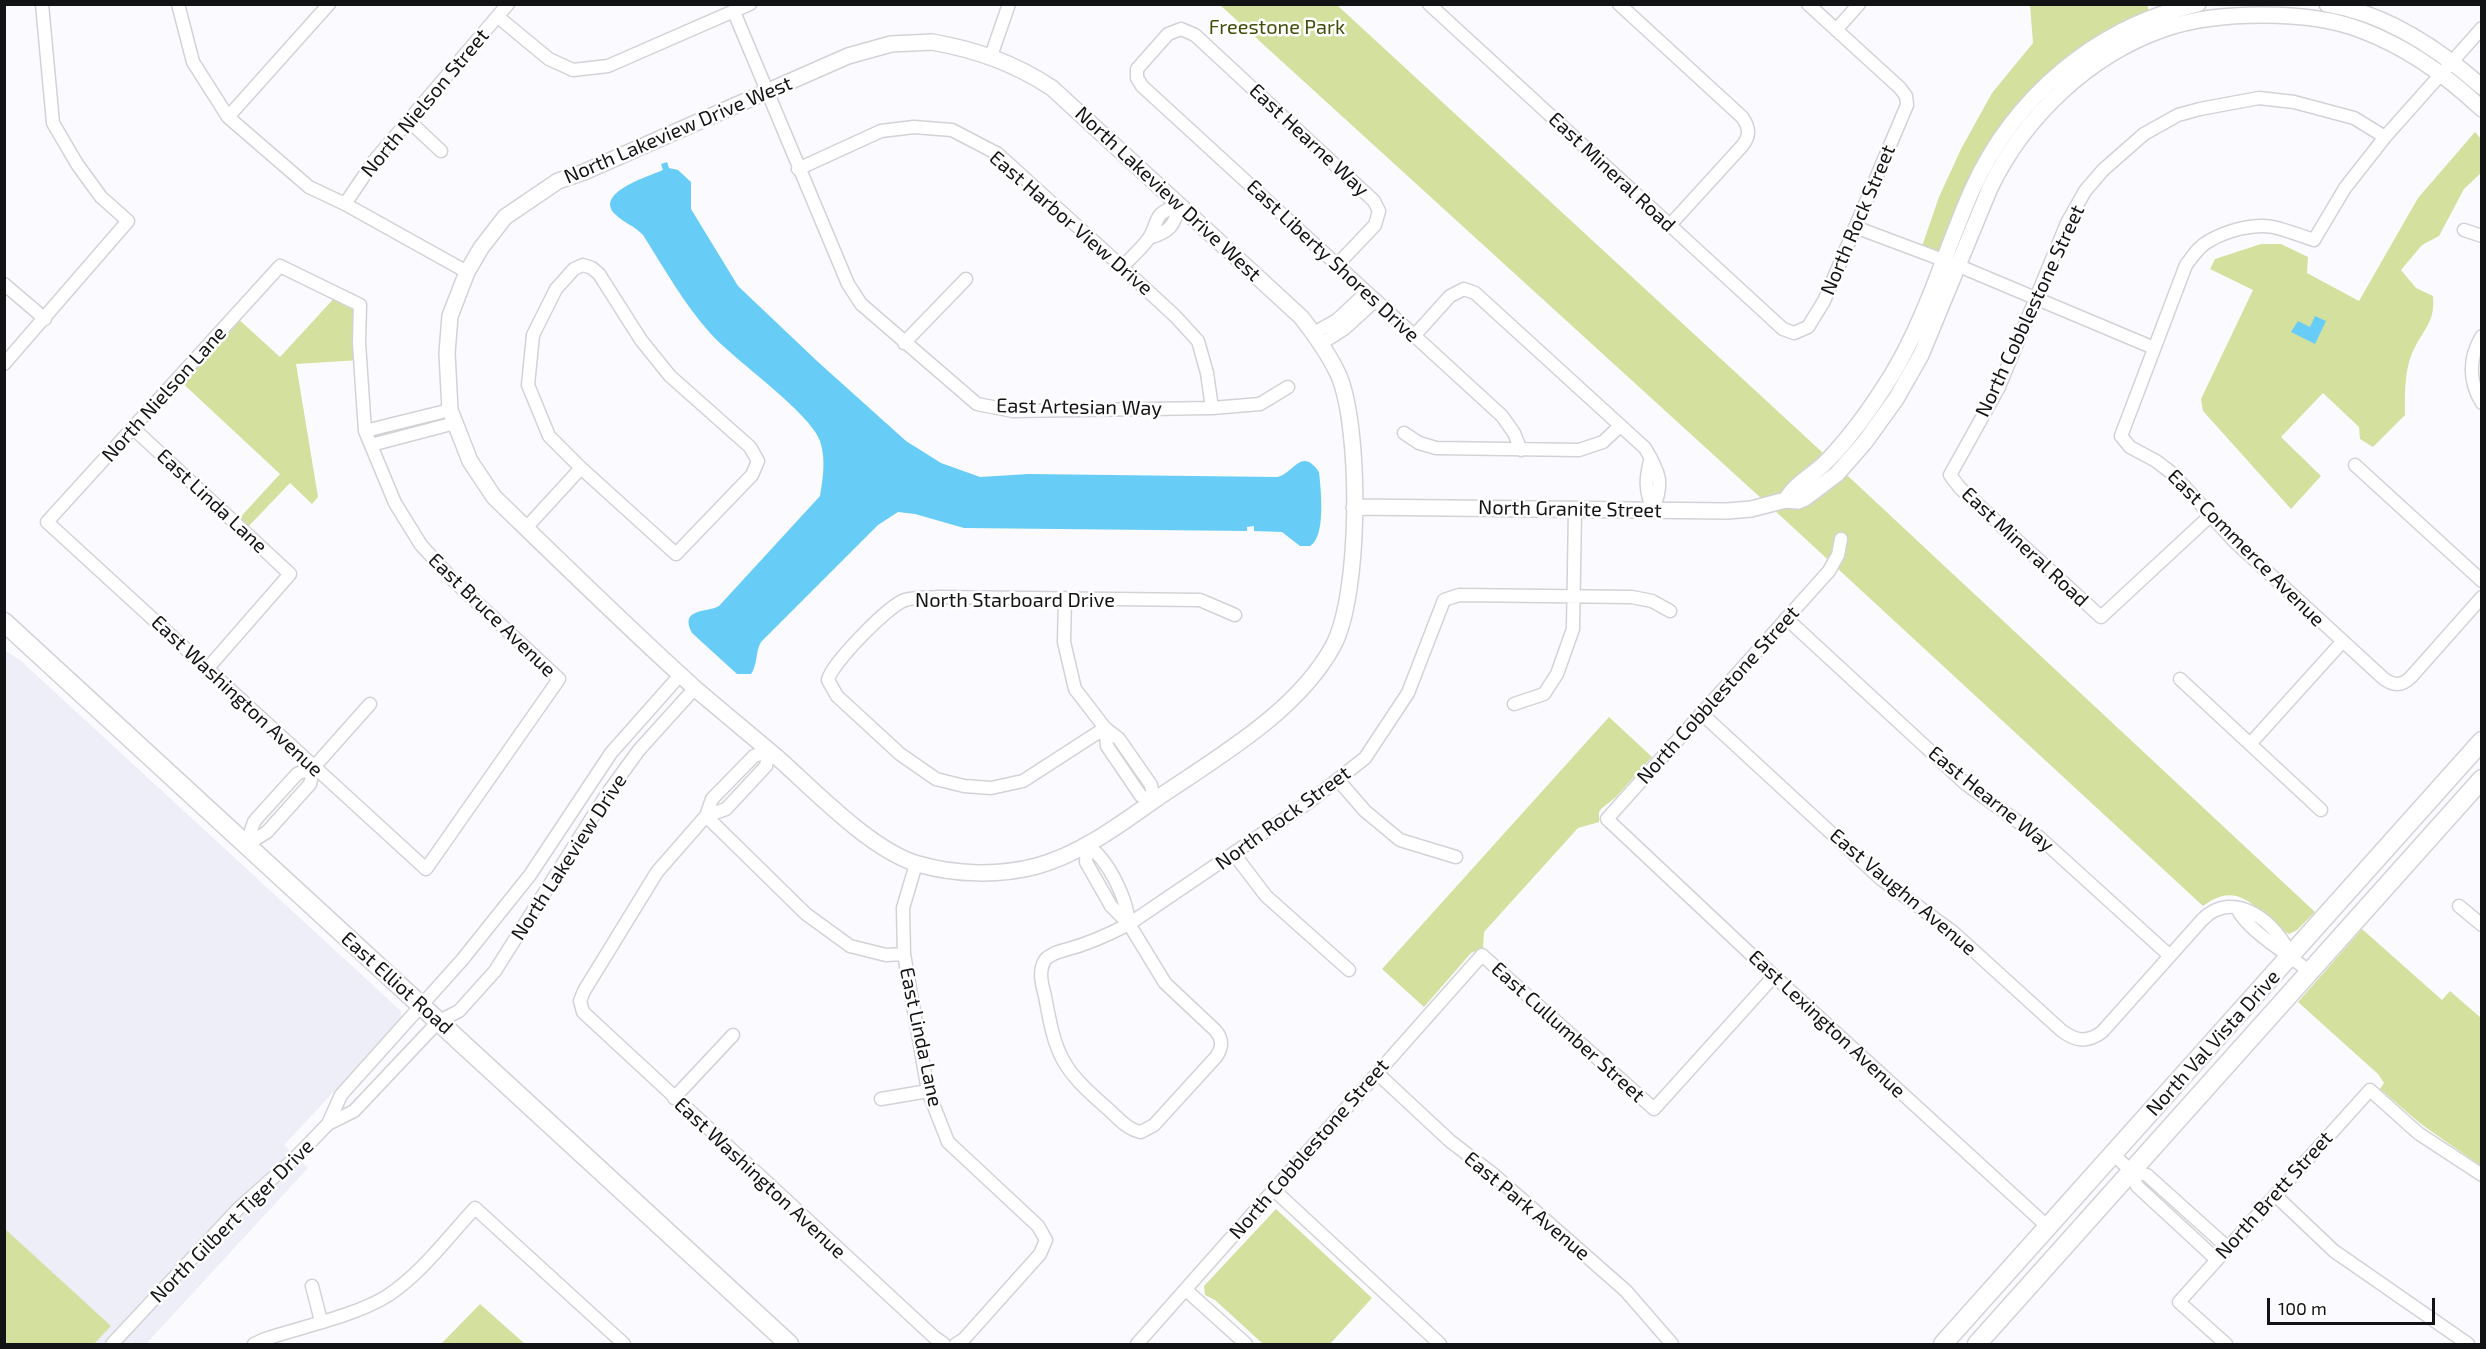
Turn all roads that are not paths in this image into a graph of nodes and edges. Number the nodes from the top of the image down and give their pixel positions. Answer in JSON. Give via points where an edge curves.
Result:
{"nodes":[{"id":1,"x":42,"y":4,"type":"edge"},
{"id":2,"x":178,"y":4,"type":"edge"},
{"id":3,"x":329,"y":4,"type":"edge"},
{"id":4,"x":508,"y":4,"type":"edge"},
{"id":5,"x":750,"y":4,"type":"edge"},
{"id":6,"x":1009,"y":4,"type":"edge"},
{"id":7,"x":1619,"y":4,"type":"edge"},
{"id":8,"x":1808,"y":4,"type":"edge"},
{"id":9,"x":1859,"y":4,"type":"edge"},
{"id":10,"x":2198,"y":4,"type":"edge"},
{"id":11,"x":2327,"y":4,"type":"edge"},
{"id":12,"x":1435,"y":6,"type":"edge"},
{"id":13,"x":734,"y":12,"type":"junction"},
{"id":14,"x":498,"y":17,"type":"junction"},
{"id":15,"x":2160,"y":17,"type":"edge"},
{"id":16,"x":2481,"y":28,"type":"edge"},
{"id":17,"x":1836,"y":30,"type":"junction"},
{"id":18,"x":991,"y":56,"type":"junction"},
{"id":19,"x":2446,"y":67,"type":"junction"},
{"id":20,"x":1137,"y":78,"type":"joint"},
{"id":21,"x":2481,"y":87,"type":"edge"},
{"id":22,"x":768,"y":92,"type":"junction"},
{"id":23,"x":2481,"y":109,"type":"edge"},
{"id":24,"x":228,"y":117,"type":"junction"},
{"id":25,"x":409,"y":121,"type":"junction"},
{"id":26,"x":2385,"y":137,"type":"junction"},
{"id":27,"x":441,"y":151,"type":"dead end"},
{"id":28,"x":798,"y":169,"type":"junction"},
{"id":29,"x":345,"y":204,"type":"junction"},
{"id":30,"x":1179,"y":206,"type":"junction"},
{"id":31,"x":1670,"y":225,"type":"junction"},
{"id":32,"x":1855,"y":227,"type":"junction"},
{"id":33,"x":2464,"y":230,"type":"dead end"},
{"id":34,"x":2481,"y":237,"type":"edge"},
{"id":35,"x":1943,"y":262,"type":"junction"},
{"id":36,"x":1337,"y":265,"type":"junction"},
{"id":37,"x":279,"y":266,"type":"joint"},
{"id":38,"x":1959,"y":266,"type":"junction"},
{"id":39,"x":1122,"y":267,"type":"junction"},
{"id":40,"x":467,"y":272,"type":"junction"},
{"id":41,"x":966,"y":279,"type":"dead end"},
{"id":42,"x":4,"y":284,"type":"edge"},
{"id":43,"x":1371,"y":296,"type":"junction"},
{"id":44,"x":2036,"y":300,"type":"junction"},
{"id":45,"x":45,"y":319,"type":"junction"},
{"id":46,"x":1799,"y":333,"type":"joint"},
{"id":47,"x":1414,"y":336,"type":"junction"},
{"id":48,"x":2481,"y":336,"type":"edge"},
{"id":49,"x":1318,"y":338,"type":"junction"},
{"id":50,"x":904,"y":343,"type":"junction"},
{"id":51,"x":2154,"y":348,"type":"junction"},
{"id":52,"x":4,"y":364,"type":"edge"},
{"id":53,"x":1288,"y":387,"type":"dead end"},
{"id":54,"x":2480,"y":400,"type":"edge"},
{"id":55,"x":1212,"y":408,"type":"junction"},
{"id":56,"x":453,"y":417,"type":"junction"},
{"id":57,"x":1620,"y":426,"type":"junction"},
{"id":58,"x":134,"y":429,"type":"junction"},
{"id":59,"x":365,"y":431,"type":"junction"},
{"id":60,"x":1404,"y":433,"type":"dead end"},
{"id":61,"x":371,"y":445,"type":"junction"},
{"id":62,"x":1521,"y":450,"type":"junction"},
{"id":63,"x":1834,"y":465,"type":"junction"},
{"id":64,"x":2355,"y":465,"type":"dead end"},
{"id":65,"x":581,"y":468,"type":"junction"},
{"id":66,"x":1950,"y":475,"type":"joint"},
{"id":67,"x":1354,"y":507,"type":"junction"},
{"id":68,"x":1575,"y":510,"type":"junction"},
{"id":69,"x":1653,"y":510,"type":"junction"},
{"id":70,"x":2211,"y":515,"type":"junction"},
{"id":71,"x":47,"y":522,"type":"joint"},
{"id":72,"x":526,"y":528,"type":"junction"},
{"id":73,"x":1841,"y":539,"type":"dead end"},
{"id":74,"x":2481,"y":581,"type":"edge"},
{"id":75,"x":1574,"y":596,"type":"junction"},
{"id":76,"x":2481,"y":597,"type":"edge"},
{"id":77,"x":1065,"y":598,"type":"junction"},
{"id":78,"x":1670,"y":611,"type":"dead end"},
{"id":79,"x":1234,"y":615,"type":"dead end"},
{"id":80,"x":1786,"y":618,"type":"junction"},
{"id":81,"x":4,"y":622,"type":"edge"},
{"id":82,"x":2343,"y":641,"type":"junction"},
{"id":83,"x":207,"y":669,"type":"junction"},
{"id":84,"x":2180,"y":679,"type":"dead end"},
{"id":85,"x":689,"y":682,"type":"junction"},
{"id":86,"x":370,"y":704,"type":"dead end"},
{"id":87,"x":1514,"y":704,"type":"dead end"},
{"id":88,"x":1701,"y":714,"type":"junction"},
{"id":89,"x":1105,"y":728,"type":"junction"},
{"id":90,"x":2481,"y":741,"type":"edge"},
{"id":91,"x":2250,"y":744,"type":"junction"},
{"id":92,"x":769,"y":751,"type":"junction"},
{"id":93,"x":314,"y":767,"type":"junction"},
{"id":94,"x":2481,"y":778,"type":"edge"},
{"id":95,"x":1338,"y":781,"type":"junction"},
{"id":96,"x":1154,"y":801,"type":"junction"},
{"id":97,"x":2321,"y":810,"type":"dead end"},
{"id":98,"x":706,"y":816,"type":"junction"},
{"id":99,"x":1607,"y":819,"type":"joint"},
{"id":100,"x":246,"y":844,"type":"junction"},
{"id":101,"x":1086,"y":845,"type":"junction"},
{"id":102,"x":1234,"y":854,"type":"junction"},
{"id":103,"x":1456,"y":857,"type":"dead end"},
{"id":104,"x":916,"y":864,"type":"junction"},
{"id":105,"x":426,"y":869,"type":"joint"},
{"id":106,"x":2460,"y":906,"type":"dead end"},
{"id":107,"x":1130,"y":924,"type":"junction"},
{"id":108,"x":2481,"y":925,"type":"edge"},
{"id":109,"x":904,"y":954,"type":"junction"},
{"id":110,"x":1482,"y":955,"type":"joint"},
{"id":111,"x":2170,"y":956,"type":"junction"},
{"id":112,"x":2291,"y":956,"type":"junction"},
{"id":113,"x":1349,"y":970,"type":"dead end"},
{"id":114,"x":2310,"y":972,"type":"junction"},
{"id":115,"x":1774,"y":976,"type":"junction"},
{"id":116,"x":422,"y":1006,"type":"junction"},
{"id":117,"x":440,"y":1021,"type":"junction"},
{"id":118,"x":733,"y":1035,"type":"dead end"},
{"id":119,"x":1377,"y":1073,"type":"junction"},
{"id":120,"x":928,"y":1091,"type":"junction"},
{"id":121,"x":674,"y":1098,"type":"junction"},
{"id":122,"x":881,"y":1099,"type":"dead end"},
{"id":123,"x":328,"y":1124,"type":"junction"},
{"id":124,"x":2113,"y":1154,"type":"junction"},
{"id":125,"x":2131,"y":1171,"type":"junction"},
{"id":126,"x":2481,"y":1175,"type":"edge"},
{"id":127,"x":1274,"y":1190,"type":"junction"},
{"id":128,"x":2275,"y":1195,"type":"junction"},
{"id":129,"x":2048,"y":1227,"type":"junction"},
{"id":130,"x":2226,"y":1247,"type":"junction"},
{"id":131,"x":2216,"y":1259,"type":"junction"},
{"id":132,"x":312,"y":1286,"type":"dead end"},
{"id":133,"x":1186,"y":1290,"type":"junction"},
{"id":134,"x":321,"y":1321,"type":"junction"},
{"id":135,"x":112,"y":1344,"type":"edge"},
{"id":136,"x":254,"y":1344,"type":"edge"},
{"id":137,"x":624,"y":1344,"type":"edge"},
{"id":138,"x":789,"y":1344,"type":"edge"},
{"id":139,"x":945,"y":1344,"type":"edge"},
{"id":140,"x":956,"y":1344,"type":"edge"},
{"id":141,"x":1137,"y":1344,"type":"edge"},
{"id":142,"x":1246,"y":1344,"type":"edge"},
{"id":143,"x":1440,"y":1344,"type":"edge"},
{"id":144,"x":1672,"y":1344,"type":"edge"},
{"id":145,"x":1942,"y":1344,"type":"edge"},
{"id":146,"x":1977,"y":1344,"type":"edge"},
{"id":147,"x":2226,"y":1344,"type":"edge"},
{"id":148,"x":2468,"y":1344,"type":"edge"}],
"edges":[{"from":1,"to":45,"type":"street","via":[[53,123],[101,197],[128,221]]},
{"from":2,"to":24,"type":"street","via":[[193,62]]},
{"from":3,"to":24,"type":"street"},
{"from":4,"to":14,"type":"street","name":"North Nielson Street"},
{"from":5,"to":13,"type":"street"},
{"from":6,"to":18,"type":"street"},
{"from":7,"to":31,"type":"street","via":[[1742,117],[1749,132],[1742,146]]},
{"from":8,"to":17,"type":"street"},
{"from":9,"to":17,"type":"street"},
{"from":10,"to":15,"type":"street"},
{"from":11,"to":19,"type":"street","via":[[2403,31]]},
{"from":12,"to":31,"type":"street","name":"East Mineral Road"},
{"from":13,"to":14,"type":"street","via":[[608,66],[573,70],[549,59]]},
{"from":13,"to":22,"type":"street","name":"East Artesian Way"},
{"from":14,"to":25,"type":"street","name":"North Nielson Street"},
{"from":15,"to":19,"type":"street","via":[[2310,17],[2360,29]]},
{"from":15,"to":35,"type":"street","via":[[2090,49],[2031,99],[1990,155]]},
{"from":15,"to":38,"type":"street","via":[[2083,74],[2033,121],[1999,170]]},
{"from":16,"to":19,"type":"street"},
{"from":17,"to":32,"type":"street","name":"North Rock Street","via":[[1900,88],[1907,100]]},
{"from":18,"to":22,"type":"street","name":"North Lakeview Drive West","via":[[932,42],[891,45],[849,56]]},
{"from":18,"to":30,"type":"street","name":"North Lakeview Drive West","via":[[1052,88]]},
{"from":19,"to":21,"type":"street"},
{"from":19,"to":23,"type":"street"},
{"from":19,"to":26,"type":"street"},
{"from":20,"to":36,"type":"street","name":"East Liberty Shores Drive"},
{"from":20,"to":36,"type":"street","name":"East Hearne Way","via":[[1140,65],[1168,34],[1181,29],[1195,35],[1374,201],[1379,211],[1375,225]]},
{"from":22,"to":28,"type":"street","name":"East Artesian Way"},
{"from":22,"to":40,"type":"street","name":"North Lakeview Drive West","via":[[558,181],[505,217]]},
{"from":24,"to":29,"type":"street","via":[[309,187]]},
{"from":25,"to":27,"type":"street"},
{"from":25,"to":29,"type":"street","name":"North Nielson Street","via":[[374,161]]},
{"from":26,"to":44,"type":"street","name":"North Cobblestone Street","via":[[2354,118],[2294,102],[2259,98],[2178,115],[2144,134],[2085,191],[2067,223]]},
{"from":26,"to":51,"type":"street","via":[[2345,188],[2314,240],[2275,227],[2256,227],[2223,235],[2198,250],[2186,264]]},
{"from":28,"to":39,"type":"street","name":"East Harbor View Drive","via":[[881,131],[914,127],[952,130],[998,154]]},
{"from":28,"to":50,"type":"street","name":"East Artesian Way","via":[[848,284],[861,304]]},
{"from":29,"to":40,"type":"street"},
{"from":30,"to":39,"type":"street","via":[[1176,223],[1166,233],[1149,238]]},
{"from":30,"to":49,"type":"street","name":"North Lakeview Drive West","via":[[1301,317]]},
{"from":31,"to":46,"type":"street","name":"East Mineral Road","via":[[1784,329]]},
{"from":32,"to":35,"type":"street"},
{"from":32,"to":46,"type":"street","name":"North Rock Street","via":[[1824,301],[1811,323]]},
{"from":33,"to":34,"type":"street"},
{"from":35,"to":38,"type":"street"},
{"from":35,"to":63,"type":"street","via":[[1904,355]]},
{"from":36,"to":43,"type":"street","name":"East Liberty Shores Drive"},
{"from":37,"to":58,"type":"street","name":"North Nielson Lane"},
{"from":37,"to":59,"type":"street","name":"East Bruce Avenue","via":[[360,305]]},
{"from":38,"to":44,"type":"street"},
{"from":38,"to":63,"type":"street","via":[[1911,374],[1881,420]]},
{"from":39,"to":55,"type":"street","name":"East Harbor View Drive","via":[[1198,341]]},
{"from":40,"to":56,"type":"street","name":"North Lakeview Drive West","via":[[450,316],[447,353]]},
{"from":41,"to":50,"type":"street"},
{"from":42,"to":45,"type":"street"},
{"from":43,"to":47,"type":"street","name":"East Liberty Shores Drive"},
{"from":43,"to":49,"type":"street","via":[[1344,329]]},
{"from":44,"to":51,"type":"street"},
{"from":44,"to":66,"type":"street","name":"North Cobblestone Street","via":[[1999,387]]},
{"from":45,"to":52,"type":"street"},
{"from":47,"to":57,"type":"street","via":[[1454,293],[1470,290]]},
{"from":47,"to":62,"type":"street","name":"East Liberty Shores Drive","via":[[1502,416]]},
{"from":48,"to":54,"type":"street","via":[[2471,366]]},
{"from":49,"to":67,"type":"street","name":"North Lakeview Drive West","via":[[1340,378],[1350,420]]},
{"from":50,"to":55,"type":"street","name":"East Artesian Way","via":[[976,405],[1013,411]]},
{"from":51,"to":70,"type":"street","name":"East Commerce Avenue","via":[[2121,436],[2130,447],[2173,474]]},
{"from":53,"to":55,"type":"street","name":"East Artesian Way","via":[[1260,404]]},
{"from":56,"to":59,"type":"street"},
{"from":56,"to":61,"type":"street"},
{"from":56,"to":72,"type":"street","name":"North Lakeview Drive West","via":[[470,461],[494,497]]},
{"from":57,"to":62,"type":"street","via":[[1603,442],[1588,448]]},
{"from":57,"to":69,"type":"street","via":[[1645,448],[1660,475],[1660,493]]},
{"from":58,"to":71,"type":"street","name":"North Nielson Lane"},
{"from":58,"to":83,"type":"street","name":"East Linda Lane","via":[[290,574]]},
{"from":59,"to":61,"type":"street","name":"East Bruce Avenue"},
{"from":60,"to":62,"type":"street","via":[[1436,448]]},
{"from":61,"to":105,"type":"street","name":"East Bruce Avenue","via":[[395,503],[421,545],[559,679]]},
{"from":63,"to":69,"type":"street","name":"North Granite Street","via":[[1791,490],[1786,500],[1739,510]]},
{"from":64,"to":74,"type":"street"},
{"from":65,"to":65,"type":"street","via":[[549,436],[528,385],[533,335],[556,289],[574,269],[588,266],[599,274],[641,340],[670,376],[750,447],[758,461],[752,475],[676,554]]},
{"from":65,"to":72,"type":"street"},
{"from":66,"to":70,"type":"street","name":"East Mineral Road","via":[[2101,617]]},
{"from":67,"to":68,"type":"street","name":"North Granite Street"},
{"from":67,"to":96,"type":"street","name":"North Lakeview Drive West","via":[[1352,574],[1346,613],[1333,646],[1308,681],[1277,712]]},
{"from":68,"to":69,"type":"street","name":"North Granite Street"},
{"from":68,"to":75,"type":"street"},
{"from":70,"to":82,"type":"street","name":"East Commerce Avenue","via":[[2234,542]]},
{"from":71,"to":83,"type":"street","name":"East Washington Avenue"},
{"from":72,"to":85,"type":"street","name":"North Lakeview Drive West"},
{"from":73,"to":80,"type":"street","name":"North Cobblestone Street","via":[[1832,566]]},
{"from":75,"to":78,"type":"street","via":[[1642,598]]},
{"from":75,"to":87,"type":"street","via":[[1573,629],[1557,674],[1544,694]]},
{"from":75,"to":95,"type":"street","name":"North Rock Street","via":[[1459,595],[1444,600],[1408,693],[1365,758]]},
{"from":76,"to":82,"type":"street","name":"East Commerce Avenue","via":[[2411,677],[2398,685],[2383,678]]},
{"from":77,"to":79,"type":"street","name":"North Starboard Drive","via":[[1200,600]]},
{"from":77,"to":89,"type":"street","via":[[1064,642],[1075,689]]},
{"from":77,"to":89,"type":"street","name":"North Starboard Drive","via":[[904,600],[872,626],[835,665],[828,680],[837,696],[900,754],[936,779],[964,786],[991,788],[1023,781]]},
{"from":80,"to":88,"type":"street","name":"North Cobblestone Street"},
{"from":80,"to":111,"type":"street","name":"East Hearne Way","via":[[1967,785],[2039,837]]},
{"from":81,"to":100,"type":"main road","name":"East Elliot Road"},
{"from":82,"to":91,"type":"street"},
{"from":83,"to":93,"type":"street","name":"East Washington Avenue"},
{"from":84,"to":91,"type":"street"},
{"from":85,"to":92,"type":"street","name":"North Lakeview Drive West"},
{"from":85,"to":116,"type":"street","name":"North Lakeview Drive","via":[[611,753],[520,888]]},
{"from":85,"to":117,"type":"street","name":"North Lakeview Drive","via":[[607,794],[499,966],[459,1011]]},
{"from":86,"to":93,"type":"street"},
{"from":88,"to":99,"type":"street","name":"North Cobblestone Street"},
{"from":88,"to":111,"type":"street","name":"East Vaughn Avenue","via":[[1881,879],[1953,932],[2062,1031],[2082,1041],[2102,1032]]},
{"from":89,"to":96,"type":"street","via":[[1119,739],[1151,785]]},
{"from":90,"to":112,"type":"main road","name":"North Val Vista Drive"},
{"from":91,"to":97,"type":"street"},
{"from":92,"to":98,"type":"street","via":[[754,756],[740,770],[712,799]]},
{"from":92,"to":104,"type":"street","name":"North Lakeview Drive West","via":[[867,837]]},
{"from":93,"to":100,"type":"street","via":[[310,784],[267,832]]},
{"from":93,"to":105,"type":"street","name":"East Washington Avenue"},
{"from":94,"to":114,"type":"main road","name":"North Val Vista Drive"},
{"from":95,"to":102,"type":"street","name":"North Rock Street"},
{"from":95,"to":103,"type":"street","via":[[1365,811],[1400,840]]},
{"from":96,"to":101,"type":"street","name":"North Lakeview Drive West"},
{"from":98,"to":109,"type":"street","via":[[806,914],[850,946],[886,955]]},
{"from":98,"to":121,"type":"street","name":"East Washington Avenue","via":[[657,872],[584,991],[580,1006],[589,1020]]},
{"from":99,"to":115,"type":"street","name":"East Lexington Avenue"},
{"from":100,"to":116,"type":"main road","name":"East Elliot Road"},
{"from":101,"to":104,"type":"street","name":"North Lakeview Drive West","via":[[1038,866],[1008,872],[957,872]]},
{"from":101,"to":107,"type":"street","via":[[1086,862],[1099,886],[1111,906]]},
{"from":102,"to":107,"type":"street","name":"North Rock Street"},
{"from":102,"to":113,"type":"street","via":[[1266,896]]},
{"from":104,"to":109,"type":"street","name":"East Linda Lane","via":[[903,908]]},
{"from":106,"to":108,"type":"street"},
{"from":107,"to":107,"type":"street","name":"North Rock Street","via":[[1087,944],[1053,954],[1045,961],[1041,976],[1051,1032],[1062,1061],[1083,1087],[1127,1126],[1141,1132],[1151,1129],[1218,1053],[1221,1043],[1215,1030],[1160,976]]},
{"from":109,"to":120,"type":"street","name":"East Linda Lane"},
{"from":110,"to":115,"type":"street","name":"East Cullumber Street","via":[[1654,1109]]},
{"from":110,"to":119,"type":"street","name":"North Cobblestone Street"},
{"from":111,"to":112,"type":"street","via":[[2219,907],[2237,908],[2277,949]]},
{"from":112,"to":114,"type":"street"},
{"from":112,"to":124,"type":"main road","name":"North Val Vista Drive"},
{"from":114,"to":125,"type":"main road","name":"North Val Vista Drive"},
{"from":115,"to":129,"type":"street","name":"East Lexington Avenue"},
{"from":116,"to":117,"type":"main road","name":"East Elliot Road"},
{"from":116,"to":123,"type":"street","name":"North Gilbert Tiger Drive","via":[[341,1095]]},
{"from":117,"to":123,"type":"street","name":"North Gilbert Tiger Drive","via":[[354,1111]]},
{"from":117,"to":138,"type":"main road","name":"East Elliot Road"},
{"from":118,"to":121,"type":"street"},
{"from":119,"to":127,"type":"street","name":"North Cobblestone Street"},
{"from":119,"to":144,"type":"street","name":"East Park Avenue","via":[[1450,1141],[1626,1291]]},
{"from":120,"to":122,"type":"street"},
{"from":120,"to":140,"type":"street","name":"East Linda Lane","via":[[948,1142],[1038,1226],[1046,1240],[1040,1254]]},
{"from":121,"to":139,"type":"street","name":"East Washington Avenue"},
{"from":123,"to":135,"type":"street","name":"North Gilbert Tiger Drive","via":[[238,1209]]},
{"from":124,"to":125,"type":"street"},
{"from":124,"to":129,"type":"main road","name":"North Val Vista Drive"},
{"from":125,"to":130,"type":"street","via":[[2147,1175]]},
{"from":125,"to":131,"type":"street","via":[[2137,1186]]},
{"from":125,"to":146,"type":"main road","name":"North Val Vista Drive"},
{"from":126,"to":128,"type":"street","name":"North Brett Street","via":[[2418,1132],[2370,1090]]},
{"from":127,"to":133,"type":"street","name":"North Cobblestone Street"},
{"from":127,"to":143,"type":"street"},
{"from":128,"to":130,"type":"street","name":"North Brett Street"},
{"from":128,"to":148,"type":"street","via":[[2334,1251]]},
{"from":129,"to":145,"type":"main road","name":"North Val Vista Drive"},
{"from":130,"to":131,"type":"street","name":"North Brett Street"},
{"from":131,"to":147,"type":"street","name":"North Brett Street","via":[[2179,1302]]},
{"from":132,"to":134,"type":"street"},
{"from":133,"to":141,"type":"street","name":"North Cobblestone Street"},
{"from":133,"to":142,"type":"street"},
{"from":134,"to":136,"type":"street"},
{"from":134,"to":137,"type":"street","via":[[387,1296],[414,1274],[475,1208]]}]}
